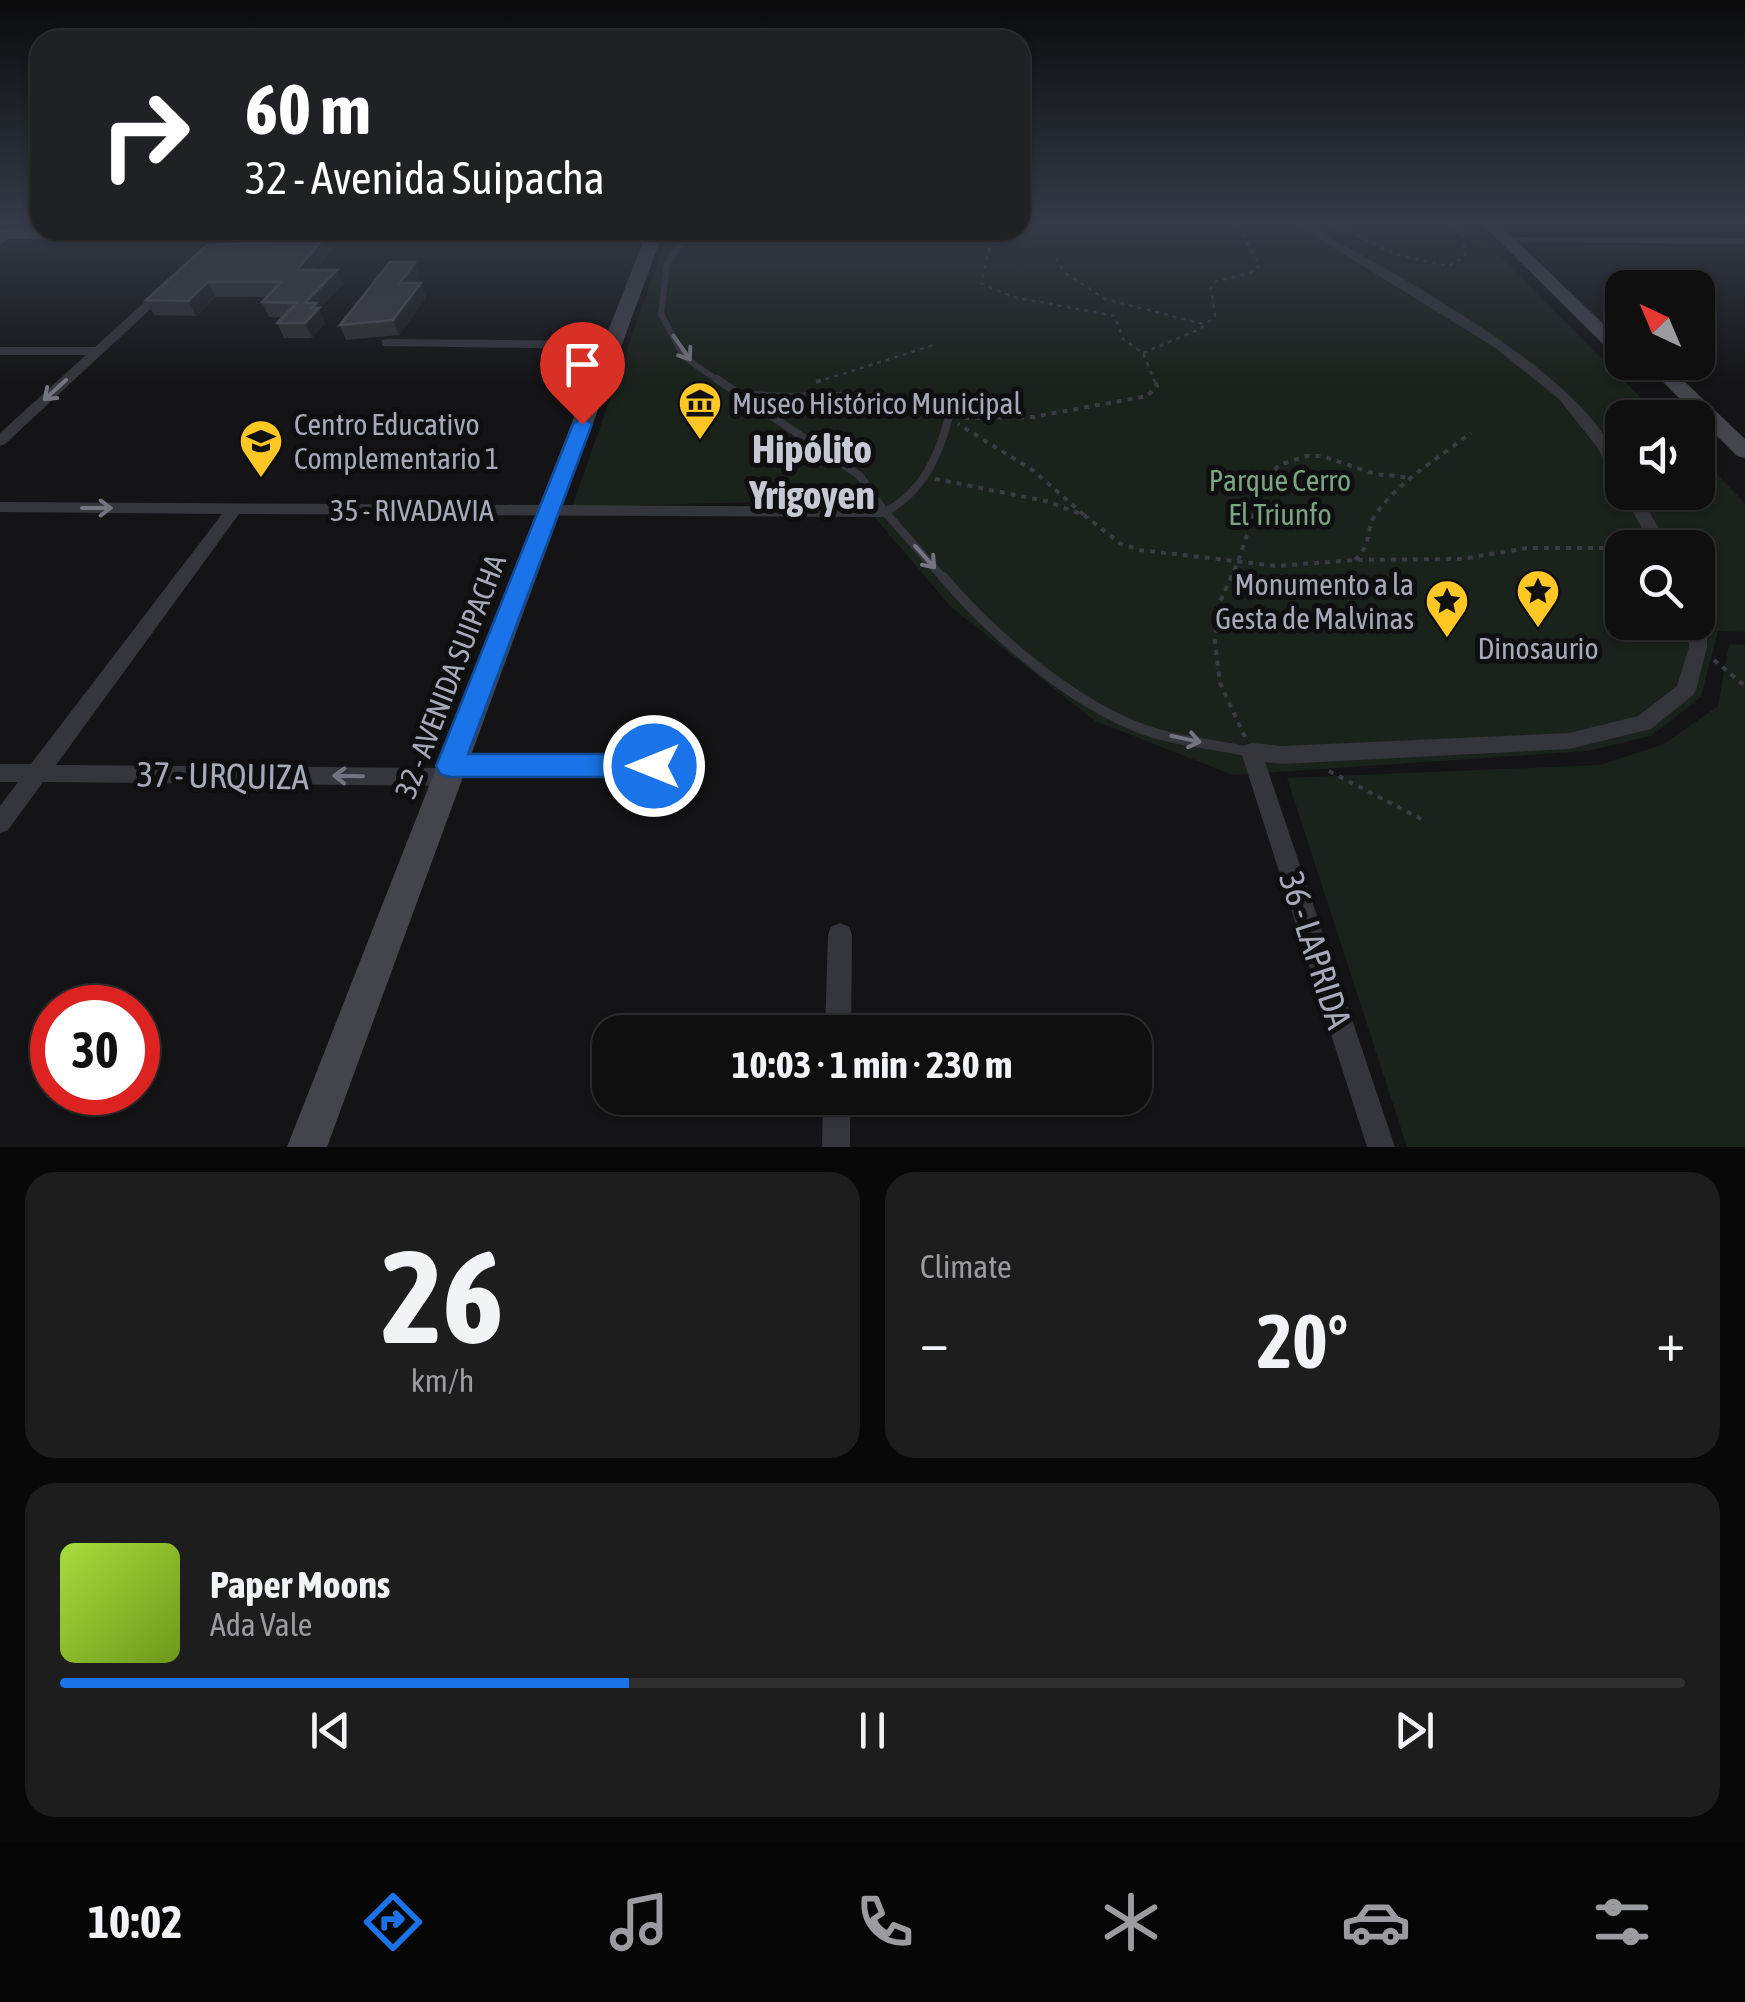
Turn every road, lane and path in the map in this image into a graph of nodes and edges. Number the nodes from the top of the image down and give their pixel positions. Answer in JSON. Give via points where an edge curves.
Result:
{"nodes":[{"id":1,"x":179,"y":278,"type":"edge"},
{"id":2,"x":637,"y":278,"type":"edge"},
{"id":3,"x":666,"y":278,"type":"edge"},
{"id":4,"x":982,"y":278,"type":"edge"},
{"id":5,"x":1071,"y":278,"type":"edge"},
{"id":6,"x":1230,"y":278,"type":"edge"},
{"id":7,"x":1388,"y":278,"type":"edge"},
{"id":8,"x":1553,"y":278,"type":"edge"},
{"id":9,"x":1559,"y":278,"type":"edge"},
{"id":10,"x":1123,"y":306,"type":"junction"},
{"id":11,"x":1110,"y":312,"type":"junction"},
{"id":12,"x":1605,"y":319,"type":"edge"},
{"id":13,"x":1207,"y":325,"type":"junction"},
{"id":14,"x":1605,"y":334,"type":"edge"},
{"id":15,"x":387,"y":342,"type":"dead end"},
{"id":16,"x":612,"y":344,"type":"junction"},
{"id":17,"x":938,"y":344,"type":"dead end"},
{"id":18,"x":0,"y":351,"type":"edge"},
{"id":19,"x":98,"y":352,"type":"junction"},
{"id":20,"x":1143,"y":353,"type":"junction"},
{"id":21,"x":1651,"y":380,"type":"edge"},
{"id":22,"x":1671,"y":380,"type":"edge"},
{"id":23,"x":816,"y":382,"type":"dead end"},
{"id":24,"x":737,"y":393,"type":"junction"},
{"id":25,"x":1671,"y":400,"type":"edge"},
{"id":26,"x":949,"y":417,"type":"junction"},
{"id":27,"x":1472,"y":432,"type":"dead end"},
{"id":28,"x":0,"y":441,"type":"edge"},
{"id":29,"x":1715,"y":443,"type":"edge"},
{"id":30,"x":1605,"y":448,"type":"edge"},
{"id":31,"x":1745,"y":451,"type":"edge"},
{"id":32,"x":1745,"y":472,"type":"edge"},
{"id":33,"x":926,"y":476,"type":"junction"},
{"id":34,"x":1412,"y":478,"type":"junction"},
{"id":35,"x":0,"y":508,"type":"edge"},
{"id":36,"x":234,"y":509,"type":"junction"},
{"id":37,"x":549,"y":510,"type":"junction"},
{"id":38,"x":885,"y":512,"type":"junction"},
{"id":39,"x":1084,"y":515,"type":"junction"},
{"id":40,"x":1605,"y":548,"type":"edge"},
{"id":41,"x":1354,"y":560,"type":"junction"},
{"id":42,"x":1238,"y":562,"type":"junction"},
{"id":43,"x":1698,"y":640,"type":"edge"},
{"id":44,"x":1698,"y":647,"type":"junction"},
{"id":45,"x":1745,"y":686,"type":"edge"},
{"id":46,"x":1251,"y":752,"type":"junction"},
{"id":47,"x":654,"y":766,"type":"dead end"},
{"id":48,"x":1323,"y":768,"type":"dead end"},
{"id":49,"x":448,"y":772,"type":"junction"},
{"id":50,"x":0,"y":773,"type":"edge"},
{"id":51,"x":37,"y":773,"type":"junction"},
{"id":52,"x":1423,"y":820,"type":"dead end"},
{"id":53,"x":0,"y":823,"type":"edge"},
{"id":54,"x":840,"y":935,"type":"dead end"},
{"id":55,"x":838,"y":1015,"type":"edge"},
{"id":56,"x":837,"y":1115,"type":"edge"},
{"id":57,"x":307,"y":1147,"type":"edge"},
{"id":58,"x":836,"y":1147,"type":"edge"},
{"id":59,"x":1381,"y":1147,"type":"edge"}],
"edges":[{"from":1,"to":19,"type":"street"},
{"from":2,"to":16,"type":"street","name":"32 - AVENIDA SUIPACHA"},
{"from":3,"to":24,"type":"lane","one_way":true,"via":[[661,314],[684,357]]},
{"from":4,"to":11,"type":"path","via":[[981,283],[1002,294]]},
{"from":5,"to":10,"type":"path"},
{"from":6,"to":13,"type":"path","via":[[1211,288],[1216,316]]},
{"from":7,"to":30,"type":"street","via":[[1498,344],[1564,396]]},
{"from":8,"to":14,"type":"street"},
{"from":9,"to":12,"type":"street"},
{"from":10,"to":11,"type":"path"},
{"from":10,"to":13,"type":"path"},
{"from":11,"to":20,"type":"path","via":[[1123,339]]},
{"from":13,"to":20,"type":"path"},
{"from":15,"to":16,"type":"street"},
{"from":16,"to":37,"type":"street","name":"32 - AVENIDA SUIPACHA"},
{"from":17,"to":23,"type":"path"},
{"from":18,"to":19,"type":"street"},
{"from":19,"to":28,"type":"street","one_way":true},
{"from":20,"to":26,"type":"path","via":[[1157,386],[1147,396],[1037,420]]},
{"from":21,"to":25,"type":"street"},
{"from":22,"to":31,"type":"street"},
{"from":24,"to":26,"type":"lane","via":[[792,401],[882,392],[919,400]]},
{"from":24,"to":38,"type":"lane","via":[[860,476]]},
{"from":26,"to":33,"type":"lane"},
{"from":26,"to":39,"type":"path","via":[[1034,470]]},
{"from":27,"to":34,"type":"path"},
{"from":29,"to":32,"type":"street"},
{"from":33,"to":38,"type":"lane"},
{"from":33,"to":39,"type":"path"},
{"from":34,"to":41,"type":"path","via":[[1372,516],[1368,548]]},
{"from":34,"to":42,"type":"path","via":[[1322,456],[1280,464],[1265,480]]},
{"from":35,"to":36,"type":"street","name":"35 - RIVADAVIA","one_way":true},
{"from":36,"to":37,"type":"street","name":"35 - RIVADAVIA"},
{"from":36,"to":51,"type":"street"},
{"from":37,"to":38,"type":"street","name":"35 - RIVADAVIA"},
{"from":37,"to":49,"type":"street","name":"32 - AVENIDA SUIPACHA"},
{"from":38,"to":46,"type":"lane","one_way":true,"via":[[966,603],[1094,706],[1140,729]]},
{"from":39,"to":42,"type":"path","via":[[1140,550]]},
{"from":40,"to":41,"type":"path"},
{"from":41,"to":42,"type":"path"},
{"from":42,"to":46,"type":"path","via":[[1218,606],[1215,642],[1220,683]]},
{"from":43,"to":44,"type":"street"},
{"from":44,"to":45,"type":"path"},
{"from":44,"to":46,"type":"street","via":[[1686,690],[1644,723],[1569,741]]},
{"from":46,"to":59,"type":"street","name":"36 - LAPRIDA"},
{"from":47,"to":49,"type":"street","name":"37 - URQUIZA"},
{"from":48,"to":52,"type":"path"},
{"from":49,"to":51,"type":"street","name":"37 - URQUIZA","one_way":true},
{"from":49,"to":57,"type":"street","name":"32 - AVENIDA SUIPACHA"},
{"from":50,"to":51,"type":"street","name":"37 - URQUIZA"},
{"from":51,"to":53,"type":"street"},
{"from":54,"to":55,"type":"street"},
{"from":56,"to":58,"type":"street"}]}
